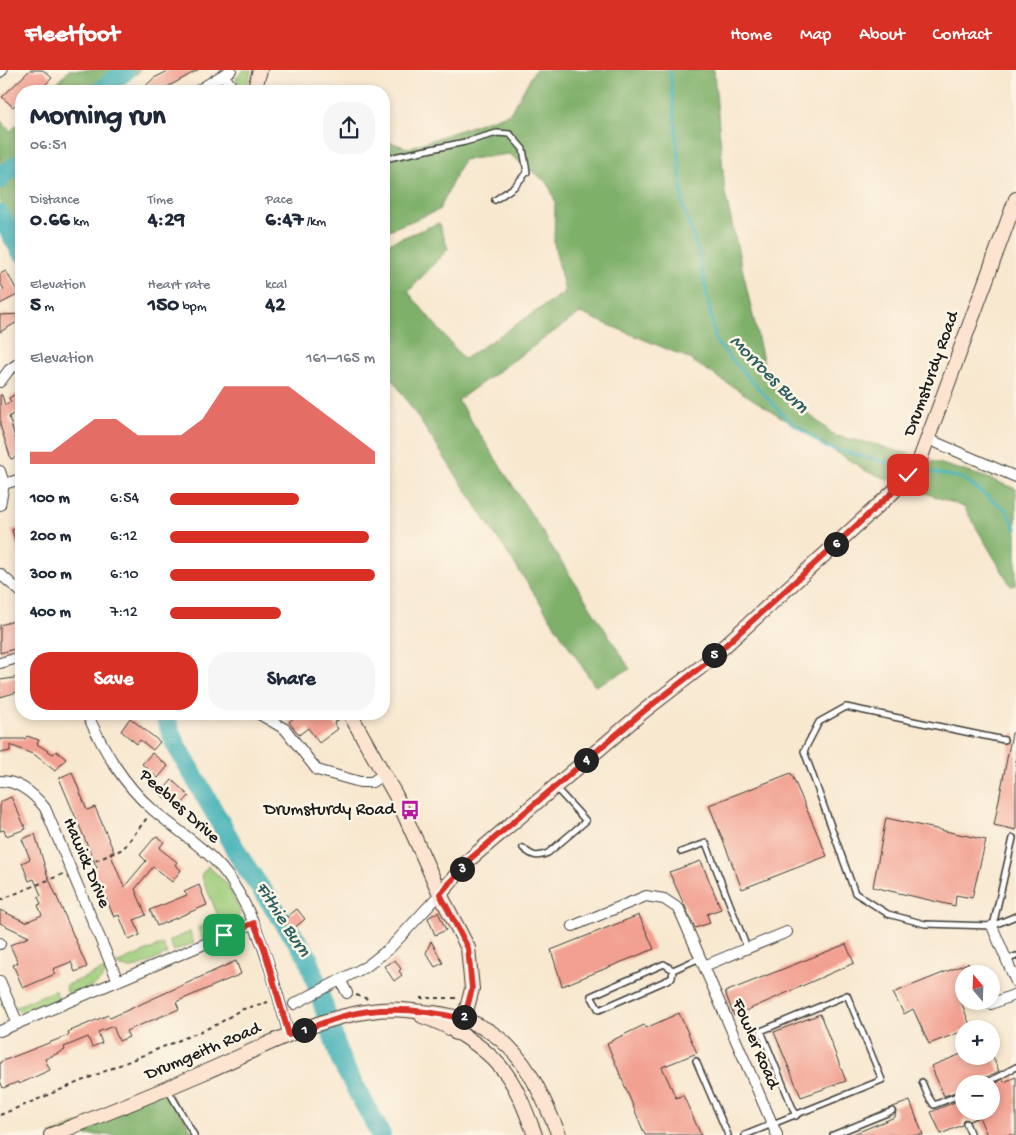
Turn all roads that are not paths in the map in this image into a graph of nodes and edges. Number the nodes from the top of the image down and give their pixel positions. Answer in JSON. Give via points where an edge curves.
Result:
{"nodes":[{"id":1,"x":260,"y":70,"type":"edge"},
{"id":2,"x":228,"y":73,"type":"edge"},
{"id":3,"x":207,"y":85,"type":"edge"},
{"id":4,"x":233,"y":85,"type":"edge"},
{"id":5,"x":256,"y":85,"type":"edge"},
{"id":6,"x":390,"y":157,"type":"edge"},
{"id":7,"x":1016,"y":199,"type":"edge"},
{"id":8,"x":494,"y":200,"type":"dead end"},
{"id":9,"x":15,"y":366,"type":"edge"},
{"id":10,"x":0,"y":382,"type":"edge"},
{"id":11,"x":928,"y":439,"type":"junction"},
{"id":12,"x":0,"y":471,"type":"edge"},
{"id":13,"x":1016,"y":477,"type":"edge"},
{"id":14,"x":15,"y":481,"type":"edge"},
{"id":15,"x":4,"y":484,"type":"junction"},
{"id":16,"x":0,"y":505,"type":"edge"},
{"id":17,"x":0,"y":574,"type":"edge"},
{"id":18,"x":15,"y":587,"type":"edge"},
{"id":19,"x":15,"y":658,"type":"edge"},
{"id":20,"x":0,"y":662,"type":"edge"},
{"id":21,"x":90,"y":720,"type":"edge"},
{"id":22,"x":269,"y":720,"type":"edge"},
{"id":23,"x":353,"y":720,"type":"edge"},
{"id":24,"x":1004,"y":740,"type":"dead end"},
{"id":25,"x":384,"y":774,"type":"junction"},
{"id":26,"x":0,"y":781,"type":"edge"},
{"id":27,"x":555,"y":787,"type":"junction"},
{"id":28,"x":1013,"y":838,"type":"dead end"},
{"id":29,"x":523,"y":848,"type":"dead end"},
{"id":30,"x":681,"y":852,"type":"dead end"},
{"id":31,"x":440,"y":894,"type":"junction"},
{"id":32,"x":1016,"y":916,"type":"edge"},
{"id":33,"x":254,"y":923,"type":"junction"},
{"id":34,"x":573,"y":926,"type":"dead end"},
{"id":35,"x":992,"y":926,"type":"junction"},
{"id":36,"x":787,"y":932,"type":"dead end"},
{"id":37,"x":747,"y":948,"type":"junction"},
{"id":38,"x":1011,"y":958,"type":"edge"},
{"id":39,"x":702,"y":962,"type":"junction"},
{"id":40,"x":673,"y":970,"type":"junction"},
{"id":41,"x":0,"y":980,"type":"edge"},
{"id":42,"x":118,"y":980,"type":"junction"},
{"id":43,"x":341,"y":982,"type":"junction"},
{"id":44,"x":1016,"y":982,"type":"edge"},
{"id":45,"x":347,"y":993,"type":"dead end"},
{"id":46,"x":1016,"y":994,"type":"edge"},
{"id":47,"x":1000,"y":1000,"type":"edge"},
{"id":48,"x":298,"y":1002,"type":"dead end"},
{"id":49,"x":401,"y":1010,"type":"junction"},
{"id":50,"x":464,"y":1019,"type":"junction"},
{"id":51,"x":18,"y":1024,"type":"junction"},
{"id":52,"x":0,"y":1031,"type":"edge"},
{"id":53,"x":456,"y":1032,"type":"junction"},
{"id":54,"x":289,"y":1035,"type":"junction"},
{"id":55,"x":696,"y":1061,"type":"dead end"},
{"id":56,"x":1016,"y":1067,"type":"edge"},
{"id":57,"x":1000,"y":1076,"type":"edge"},
{"id":58,"x":922,"y":1082,"type":"dead end"},
{"id":59,"x":167,"y":1088,"type":"junction"},
{"id":60,"x":955,"y":1097,"type":"edge"},
{"id":61,"x":892,"y":1111,"type":"dead end"},
{"id":62,"x":796,"y":1116,"type":"junction"},
{"id":63,"x":966,"y":1123,"type":"dead end"},
{"id":64,"x":775,"y":1130,"type":"edge"},
{"id":65,"x":52,"y":1135,"type":"edge"},
{"id":66,"x":194,"y":1135,"type":"edge"},
{"id":67,"x":535,"y":1135,"type":"edge"},
{"id":68,"x":559,"y":1135,"type":"edge"},
{"id":69,"x":728,"y":1135,"type":"edge"},
{"id":70,"x":745,"y":1135,"type":"edge"},
{"id":71,"x":833,"y":1135,"type":"edge"},
{"id":72,"x":971,"y":1135,"type":"edge"}],
"edges":[{"from":1,"to":5,"type":"main road"},
{"from":2,"to":3,"type":"street"},
{"from":2,"to":4,"type":"street"},
{"from":6,"to":8,"type":"lane","via":[[466,142],[497,132],[510,134],[523,149],[528,172],[514,187]]},
{"from":7,"to":11,"type":"main road","name":"Drumsturdy Road"},
{"from":9,"to":10,"type":"street"},
{"from":11,"to":13,"type":"street"},
{"from":11,"to":27,"type":"main road","name":"Drumsturdy Road","via":[[919,462],[893,492],[706,663]]},
{"from":12,"to":15,"type":"street"},
{"from":14,"to":15,"type":"street"},
{"from":15,"to":16,"type":"street"},
{"from":17,"to":18,"type":"street"},
{"from":19,"to":20,"type":"street"},
{"from":21,"to":33,"type":"street","name":"Peebles Drive","via":[[118,772],[153,810],[197,844],[232,881]]},
{"from":22,"to":25,"type":"street","via":[[285,729],[318,770],[360,782],[372,782]]},
{"from":23,"to":25,"type":"main road"},
{"from":24,"to":35,"type":"lane","via":[[846,707],[819,722],[804,750],[854,893],[888,914],[925,924]]},
{"from":25,"to":31,"type":"main road"},
{"from":26,"to":42,"type":"street","name":"Hawick Drive","via":[[22,787],[45,808]]},
{"from":27,"to":29,"type":"lane","via":[[586,821],[548,853],[532,856]]},
{"from":27,"to":31,"type":"main road","name":"Drumsturdy Road","via":[[470,859]]},
{"from":28,"to":35,"type":"lane"},
{"from":30,"to":37,"type":"lane","via":[[706,843]]},
{"from":31,"to":43,"type":"street","via":[[390,948]]},
{"from":31,"to":50,"type":"main road","via":[[468,948],[472,989]]},
{"from":32,"to":35,"type":"lane"},
{"from":33,"to":42,"type":"street"},
{"from":33,"to":54,"type":"street"},
{"from":34,"to":39,"type":"street","name":"Fowler Road","via":[[646,896],[664,900],[679,909]]},
{"from":35,"to":38,"type":"street"},
{"from":36,"to":37,"type":"street"},
{"from":37,"to":39,"type":"street"},
{"from":38,"to":44,"type":"street"},
{"from":39,"to":40,"type":"lane"},
{"from":39,"to":64,"type":"street","name":"Fowler Road"},
{"from":40,"to":40,"type":"lane","via":[[672,978],[599,1010],[591,996],[664,964]]},
{"from":41,"to":51,"type":"street"},
{"from":42,"to":51,"type":"street"},
{"from":43,"to":45,"type":"street"},
{"from":43,"to":48,"type":"street"},
{"from":46,"to":47,"type":"street"},
{"from":49,"to":50,"type":"main road","via":[[436,1012]]},
{"from":49,"to":53,"type":"main road"},
{"from":49,"to":54,"type":"main road","name":"Drumgeith Road","via":[[372,1010],[348,1015]]},
{"from":50,"to":53,"type":"main road"},
{"from":50,"to":68,"type":"main road","via":[[494,1034],[516,1054],[534,1081]]},
{"from":51,"to":52,"type":"street"},
{"from":53,"to":67,"type":"main road","via":[[484,1050],[501,1066]]},
{"from":54,"to":59,"type":"main road","name":"Drumgeith Road"},
{"from":55,"to":69,"type":"lane"},
{"from":56,"to":57,"type":"lane"},
{"from":58,"to":60,"type":"lane","via":[[934,1105]]},
{"from":59,"to":65,"type":"main road","name":"Drumgeith Road"},
{"from":59,"to":66,"type":"lane"},
{"from":61,"to":71,"type":"lane"},
{"from":62,"to":62,"type":"lane","via":[[882,1080],[847,995],[761,1032]]},
{"from":62,"to":64,"type":"lane"},
{"from":63,"to":72,"type":"lane"},
{"from":64,"to":70,"type":"lane"}]}
